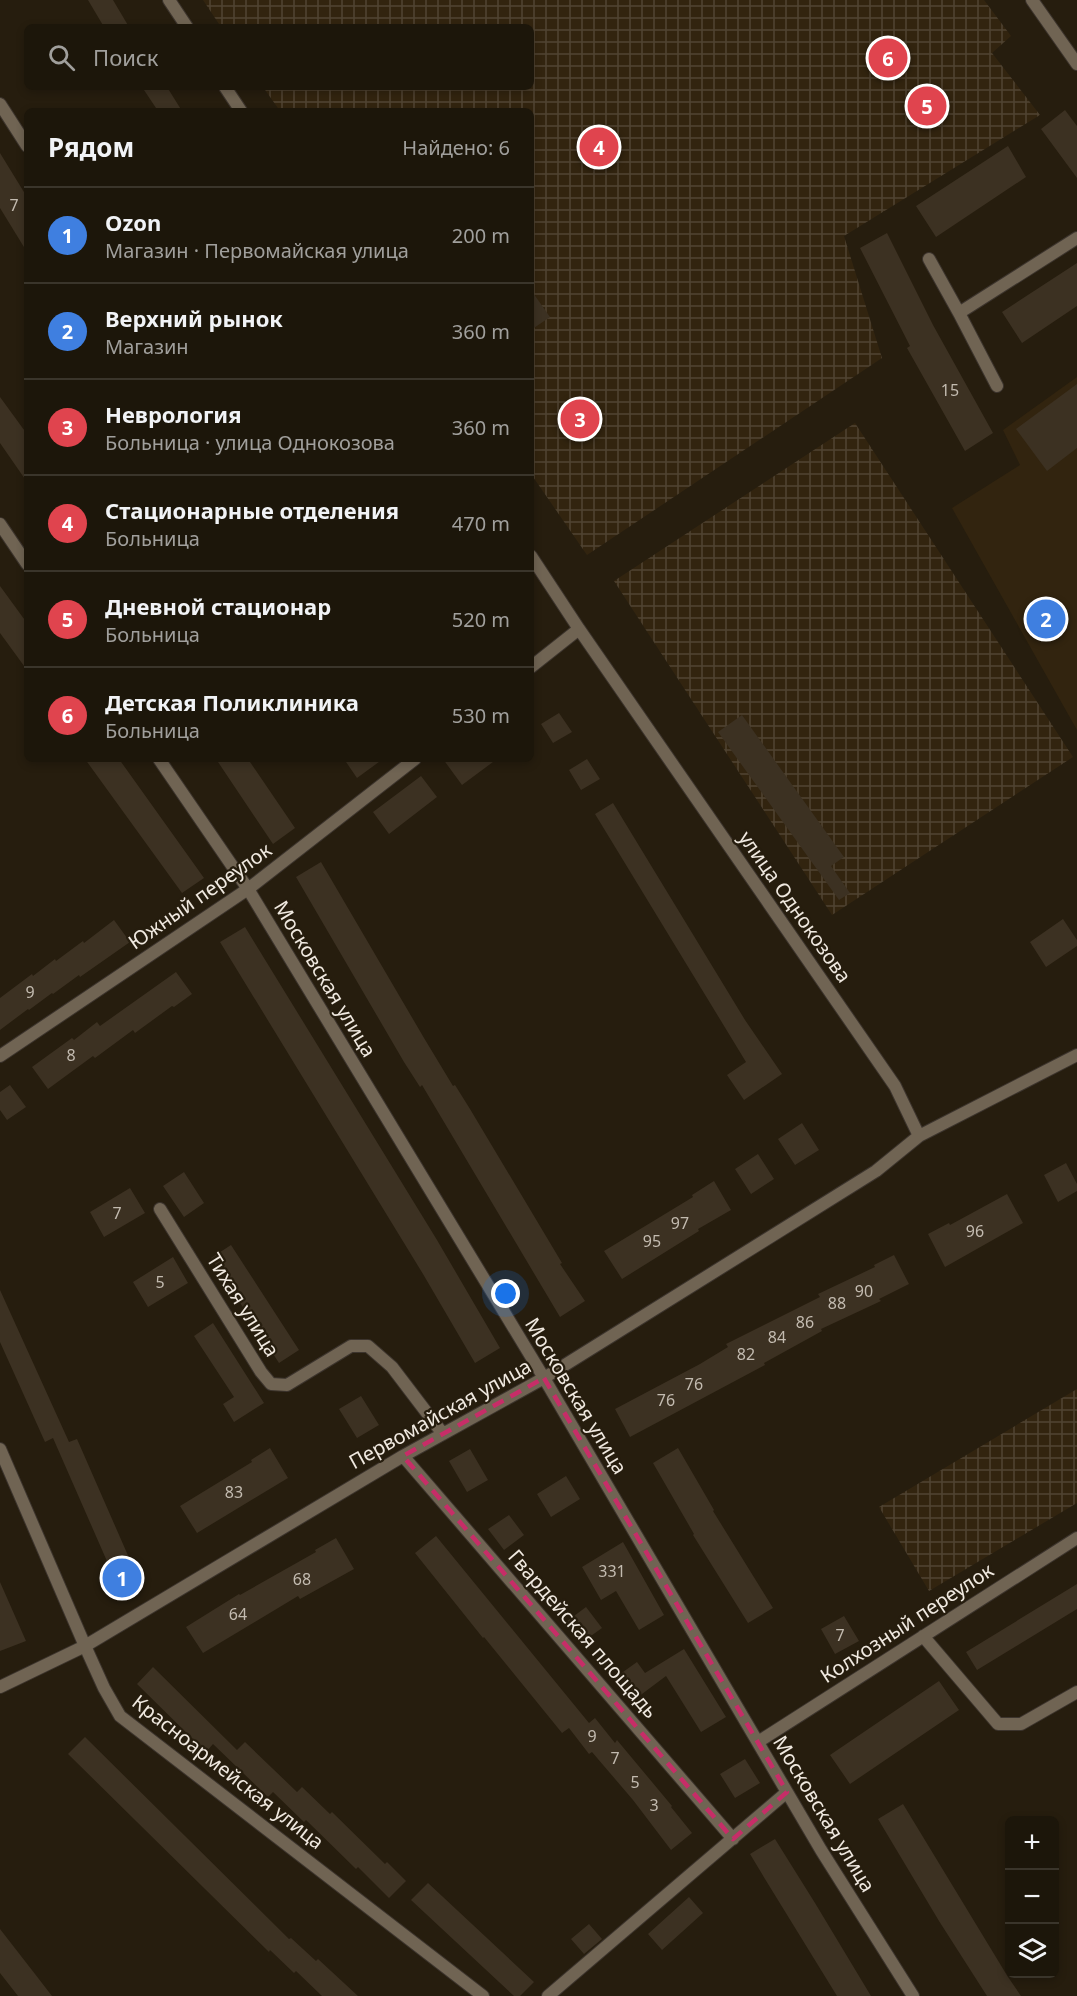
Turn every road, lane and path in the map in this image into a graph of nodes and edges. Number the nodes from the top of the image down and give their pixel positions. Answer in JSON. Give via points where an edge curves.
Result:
{"nodes":[{"id":1,"x":169,"y":0,"type":"edge"},
{"id":2,"x":1032,"y":0,"type":"edge"},
{"id":3,"x":185,"y":24,"type":"edge"},
{"id":4,"x":1077,"y":64,"type":"edge"},
{"id":5,"x":227,"y":90,"type":"edge"},
{"id":6,"x":0,"y":104,"type":"edge"},
{"id":7,"x":239,"y":108,"type":"edge"},
{"id":8,"x":24,"y":141,"type":"edge"},
{"id":9,"x":1077,"y":238,"type":"edge"},
{"id":10,"x":929,"y":260,"type":"dead end"},
{"id":11,"x":959,"y":313,"type":"junction"},
{"id":12,"x":996,"y":386,"type":"dead end"},
{"id":13,"x":0,"y":524,"type":"edge"},
{"id":14,"x":24,"y":560,"type":"edge"},
{"id":15,"x":534,"y":561,"type":"edge"},
{"id":16,"x":579,"y":629,"type":"junction"},
{"id":17,"x":534,"y":665,"type":"edge"},
{"id":18,"x":161,"y":762,"type":"edge"},
{"id":19,"x":411,"y":762,"type":"edge"},
{"id":20,"x":248,"y":889,"type":"junction"},
{"id":21,"x":1077,"y":1055,"type":"edge"},
{"id":22,"x":0,"y":1056,"type":"edge"},
{"id":23,"x":919,"y":1136,"type":"junction"},
{"id":24,"x":160,"y":1209,"type":"dead end"},
{"id":25,"x":544,"y":1378,"type":"junction"},
{"id":26,"x":443,"y":1434,"type":"junction"},
{"id":27,"x":0,"y":1449,"type":"edge"},
{"id":28,"x":403,"y":1456,"type":"junction"},
{"id":29,"x":1077,"y":1538,"type":"edge"},
{"id":30,"x":923,"y":1636,"type":"junction"},
{"id":31,"x":85,"y":1646,"type":"junction"},
{"id":32,"x":0,"y":1687,"type":"edge"},
{"id":33,"x":1077,"y":1692,"type":"edge"},
{"id":34,"x":758,"y":1742,"type":"junction"},
{"id":35,"x":787,"y":1792,"type":"junction"},
{"id":36,"x":733,"y":1839,"type":"junction"},
{"id":37,"x":483,"y":1996,"type":"edge"},
{"id":38,"x":548,"y":1996,"type":"edge"},
{"id":39,"x":913,"y":1996,"type":"edge"}],
"edges":[{"from":1,"to":3,"type":"street"},
{"from":2,"to":4,"type":"street"},
{"from":5,"to":7,"type":"street"},
{"from":6,"to":8,"type":"street"},
{"from":9,"to":11,"type":"street"},
{"from":10,"to":11,"type":"street"},
{"from":11,"to":12,"type":"street"},
{"from":13,"to":14,"type":"street"},
{"from":15,"to":16,"type":"street","name":"улица Однокозова"},
{"from":16,"to":17,"type":"street"},
{"from":16,"to":23,"type":"street","name":"улица Однокозова","via":[[895,1086]]},
{"from":18,"to":20,"type":"street","name":"Московская улица"},
{"from":19,"to":20,"type":"street","name":"Южный переулок"},
{"from":20,"to":22,"type":"street","name":"Южный переулок"},
{"from":20,"to":25,"type":"street","name":"Московская улица"},
{"from":21,"to":23,"type":"street"},
{"from":23,"to":25,"type":"street","name":"Первомайская улица","via":[[876,1171]]},
{"from":24,"to":26,"type":"street","name":"Тихая улица","via":[[271,1384],[287,1385],[351,1346],[368,1346],[392,1367]]},
{"from":25,"to":26,"type":"street","name":"Первомайская улица"},
{"from":25,"to":34,"type":"street","name":"Московская улица"},
{"from":26,"to":28,"type":"street","name":"Первомайская улица"},
{"from":27,"to":31,"type":"street","name":"Красноармейская улица"},
{"from":28,"to":31,"type":"street","name":"Первомайская улица"},
{"from":28,"to":36,"type":"street","name":"Гвардейская площадь"},
{"from":29,"to":30,"type":"street","name":"Колхозный переулок"},
{"from":30,"to":33,"type":"street","via":[[998,1724],[1021,1724]]},
{"from":30,"to":34,"type":"street","name":"Колхозный переулок"},
{"from":31,"to":32,"type":"street","name":"Первомайская улица"},
{"from":31,"to":37,"type":"street","name":"Красноармейская улица","via":[[120,1716]]},
{"from":34,"to":35,"type":"street","name":"Московская улица"},
{"from":35,"to":36,"type":"street"},
{"from":35,"to":39,"type":"street","name":"Московская улица"},
{"from":36,"to":38,"type":"street"}]}
